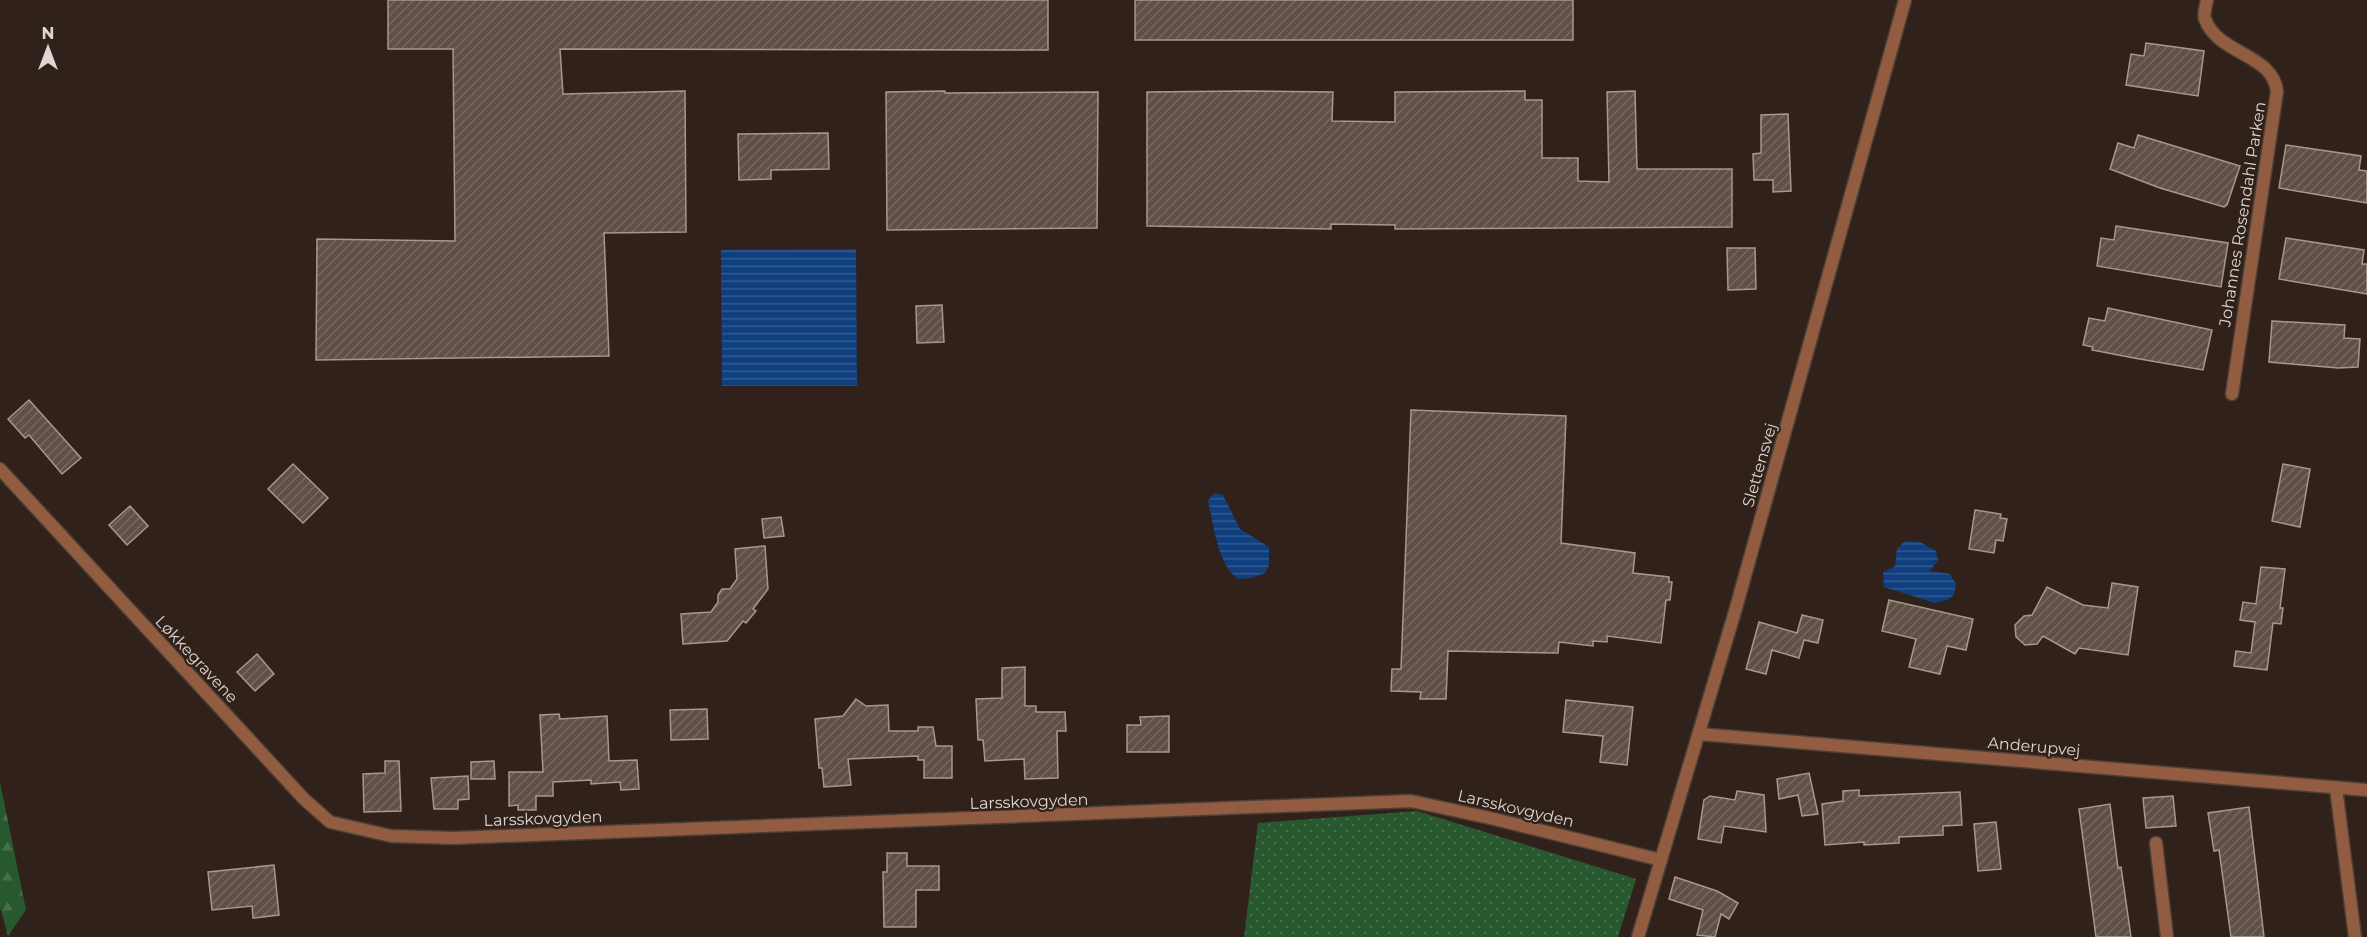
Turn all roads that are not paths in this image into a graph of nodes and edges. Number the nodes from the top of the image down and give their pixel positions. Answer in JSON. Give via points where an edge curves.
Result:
{"nodes":[{"id":1,"x":1905,"y":0,"type":"edge"},
{"id":2,"x":2206,"y":0,"type":"edge"},
{"id":3,"x":2232,"y":394,"type":"dead end"},
{"id":4,"x":0,"y":469,"type":"edge"},
{"id":5,"x":1699,"y":734,"type":"junction"},
{"id":6,"x":2336,"y":788,"type":"junction"},
{"id":7,"x":2367,"y":790,"type":"edge"},
{"id":8,"x":391,"y":836,"type":"joint"},
{"id":9,"x":2156,"y":843,"type":"dead end"},
{"id":10,"x":1661,"y":860,"type":"junction"},
{"id":11,"x":1638,"y":937,"type":"edge"},
{"id":12,"x":2167,"y":937,"type":"edge"},
{"id":13,"x":2355,"y":937,"type":"edge"}],
"edges":[{"from":1,"to":5,"type":"street","name":"Slettensvej"},
{"from":2,"to":3,"type":"street","name":"Johannes Rosendahl Parken","via":[[2204,17],[2213,33],[2224,44],[2265,67],[2276,80],[2277,91]]},
{"from":4,"to":8,"type":"street","name":"Løkkegravene","via":[[304,799],[330,822]]},
{"from":5,"to":6,"type":"street","name":"Anderupvej"},
{"from":5,"to":10,"type":"street","name":"Slettensvej"},
{"from":6,"to":7,"type":"street","name":"Anderupvej"},
{"from":6,"to":13,"type":"street"},
{"from":8,"to":10,"type":"street","name":"Larsskovgyden","via":[[476,837],[1411,801]]},
{"from":9,"to":12,"type":"street"},
{"from":10,"to":11,"type":"street","name":"Slettensvej"}]}
